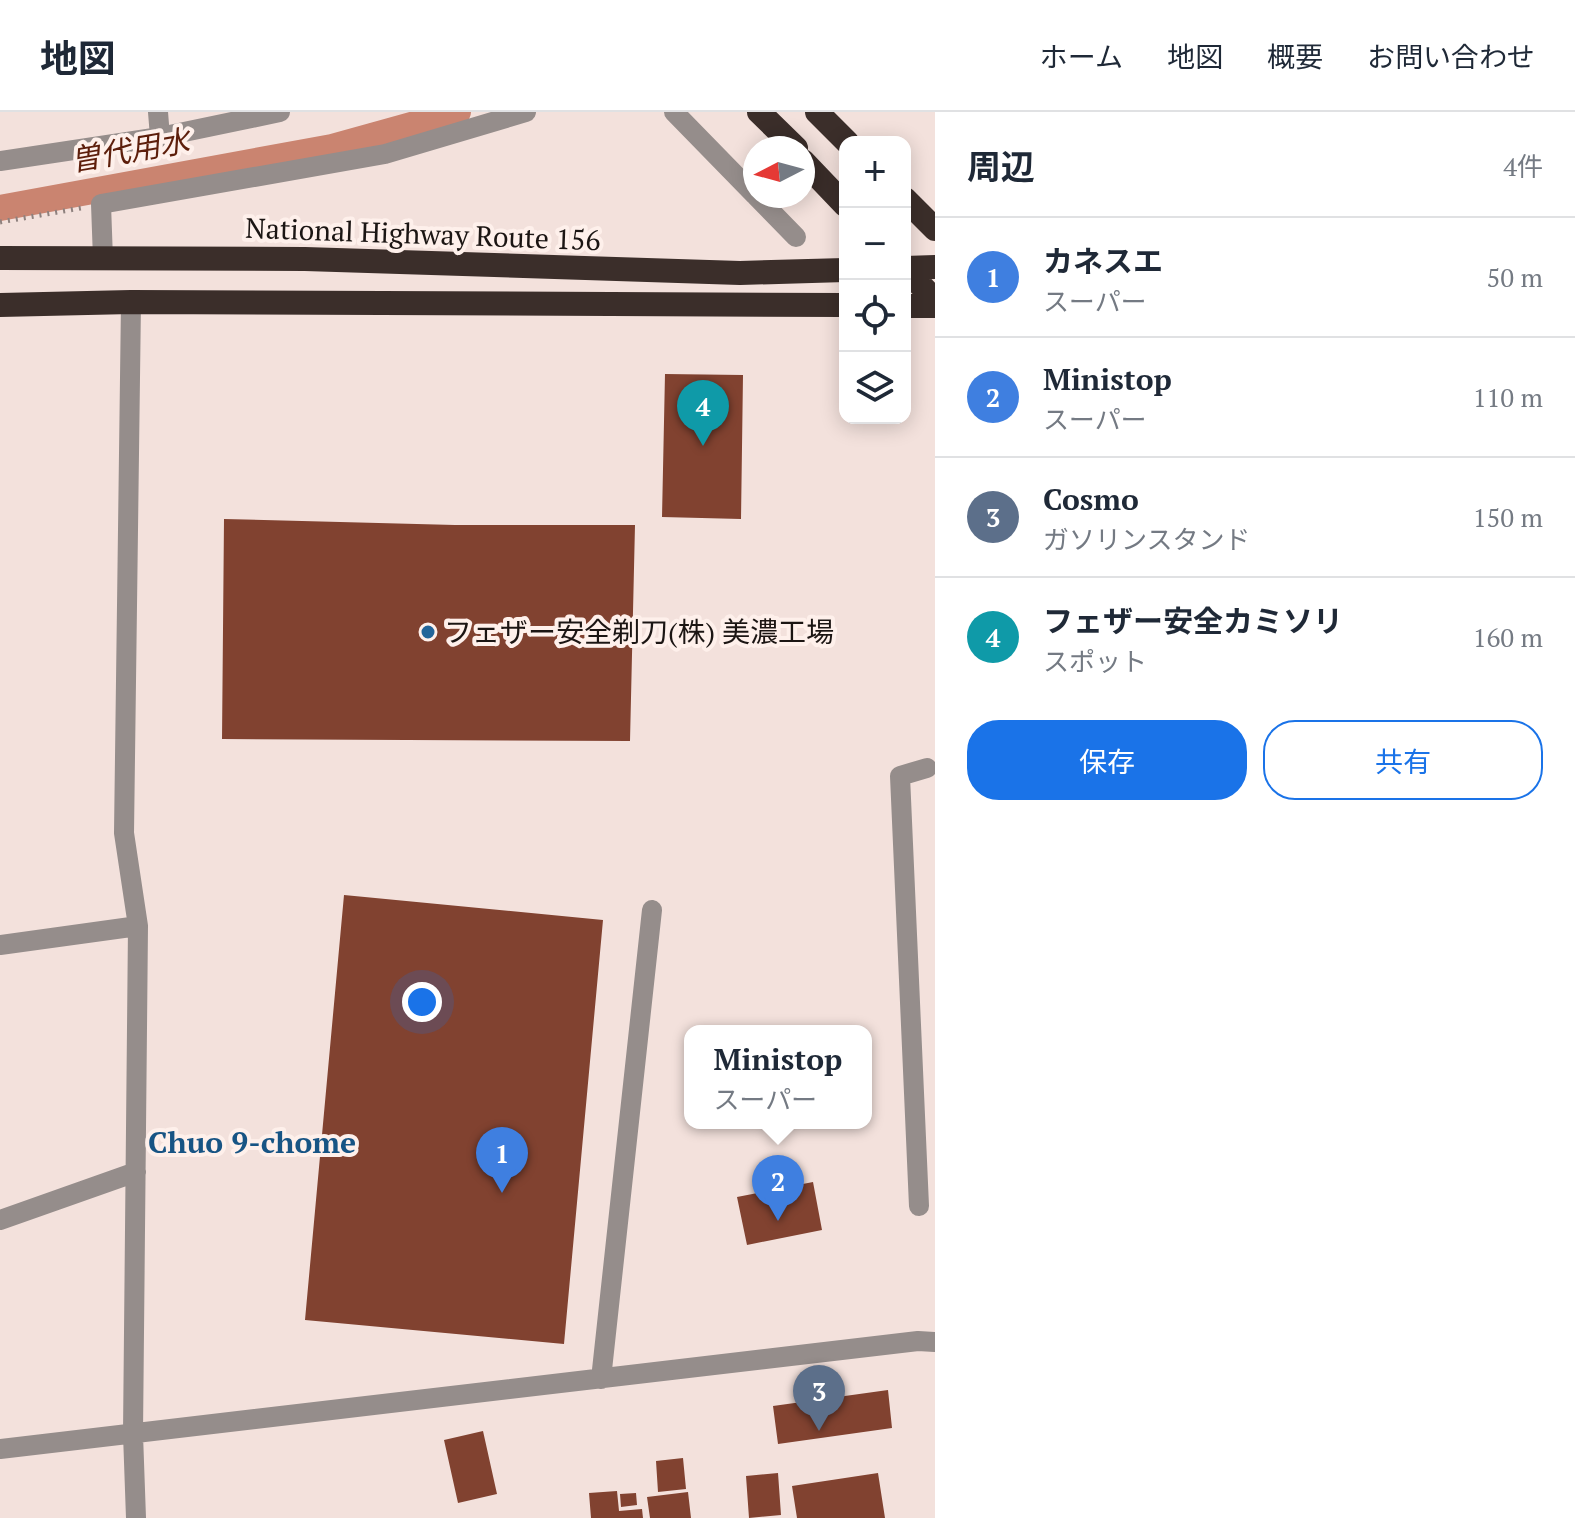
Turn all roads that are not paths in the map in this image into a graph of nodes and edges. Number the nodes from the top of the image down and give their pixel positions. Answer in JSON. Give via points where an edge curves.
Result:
{"nodes":[{"id":1,"x":158,"y":112,"type":"edge"},
{"id":2,"x":280,"y":112,"type":"edge"},
{"id":3,"x":526,"y":112,"type":"edge"},
{"id":4,"x":674,"y":112,"type":"edge"},
{"id":5,"x":758,"y":112,"type":"edge"},
{"id":6,"x":817,"y":112,"type":"edge"},
{"id":7,"x":781,"y":136,"type":"edge"},
{"id":8,"x":841,"y":136,"type":"edge"},
{"id":9,"x":160,"y":137,"type":"junction"},
{"id":10,"x":0,"y":161,"type":"edge"},
{"id":11,"x":815,"y":169,"type":"edge"},
{"id":12,"x":815,"y":171,"type":"edge"},
{"id":13,"x":743,"y":184,"type":"edge"},
{"id":14,"x":839,"y":191,"type":"edge"},
{"id":15,"x":839,"y":198,"type":"edge"},
{"id":16,"x":911,"y":205,"type":"edge"},
{"id":17,"x":767,"y":208,"type":"edge"},
{"id":18,"x":935,"y":229,"type":"edge"},
{"id":19,"x":796,"y":237,"type":"dead end"},
{"id":20,"x":0,"y":258,"type":"edge"},
{"id":21,"x":103,"y":259,"type":"junction"},
{"id":22,"x":911,"y":261,"type":"edge"},
{"id":23,"x":935,"y":267,"type":"edge"},
{"id":24,"x":911,"y":268,"type":"edge"},
{"id":25,"x":839,"y":270,"type":"edge"},
{"id":26,"x":911,"y":275,"type":"edge"},
{"id":27,"x":935,"y":283,"type":"edge"},
{"id":28,"x":131,"y":302,"type":"junction"},
{"id":29,"x":935,"y":303,"type":"edge"},
{"id":30,"x":0,"y":305,"type":"edge"},
{"id":31,"x":839,"y":305,"type":"edge"},
{"id":32,"x":911,"y":305,"type":"edge"},
{"id":33,"x":927,"y":768,"type":"dead end"},
{"id":34,"x":652,"y":910,"type":"dead end"},
{"id":35,"x":138,"y":926,"type":"junction"},
{"id":36,"x":0,"y":945,"type":"edge"},
{"id":37,"x":136,"y":1172,"type":"junction"},
{"id":38,"x":919,"y":1206,"type":"dead end"},
{"id":39,"x":0,"y":1220,"type":"edge"},
{"id":40,"x":935,"y":1342,"type":"edge"},
{"id":41,"x":601,"y":1379,"type":"junction"},
{"id":42,"x":133,"y":1434,"type":"junction"},
{"id":43,"x":0,"y":1449,"type":"edge"},
{"id":44,"x":136,"y":1518,"type":"edge"}],
"edges":[{"from":1,"to":9,"type":"street"},
{"from":2,"to":9,"type":"street"},
{"from":3,"to":21,"type":"street","via":[[385,154],[101,204]]},
{"from":4,"to":13,"type":"street"},
{"from":5,"to":7,"type":"highway"},
{"from":6,"to":8,"type":"highway"},
{"from":9,"to":10,"type":"street"},
{"from":11,"to":14,"type":"highway"},
{"from":12,"to":15,"type":"highway"},
{"from":16,"to":18,"type":"highway"},
{"from":17,"to":19,"type":"street"},
{"from":20,"to":21,"type":"highway","name":"National Highway Route 156"},
{"from":21,"to":25,"type":"highway","name":"National Highway Route 156","via":[[305,259],[740,273]]},
{"from":22,"to":27,"type":"highway"},
{"from":23,"to":24,"type":"highway"},
{"from":26,"to":29,"type":"highway"},
{"from":28,"to":30,"type":"highway"},
{"from":28,"to":31,"type":"highway"},
{"from":28,"to":35,"type":"street","via":[[124,833]]},
{"from":29,"to":32,"type":"highway"},
{"from":33,"to":38,"type":"street","via":[[900,776]]},
{"from":34,"to":41,"type":"street"},
{"from":35,"to":36,"type":"street"},
{"from":35,"to":37,"type":"street"},
{"from":37,"to":39,"type":"street"},
{"from":37,"to":42,"type":"street"},
{"from":40,"to":41,"type":"street"},
{"from":41,"to":42,"type":"street"},
{"from":42,"to":43,"type":"street"},
{"from":42,"to":44,"type":"street"}]}
